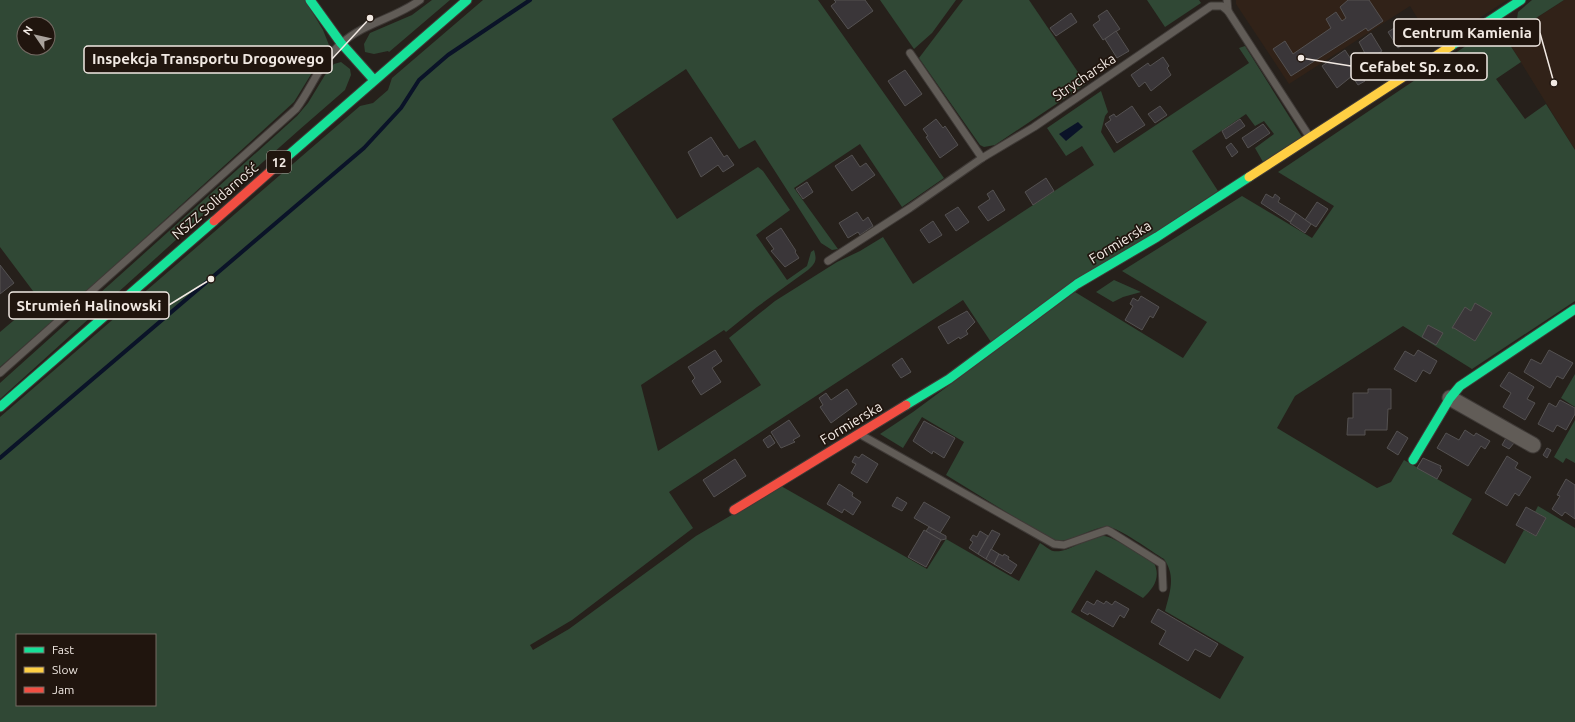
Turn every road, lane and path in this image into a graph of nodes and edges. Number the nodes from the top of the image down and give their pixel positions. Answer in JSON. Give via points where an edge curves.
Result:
{"nodes":[{"id":1,"x":310,"y":0,"type":"edge"},
{"id":2,"x":420,"y":0,"type":"edge"},
{"id":3,"x":467,"y":0,"type":"edge"},
{"id":4,"x":1220,"y":0,"type":"edge"},
{"id":5,"x":1227,"y":0,"type":"edge"},
{"id":6,"x":1521,"y":0,"type":"edge"},
{"id":7,"x":1211,"y":6,"type":"junction"},
{"id":8,"x":1228,"y":10,"type":"junction"},
{"id":9,"x":341,"y":43,"type":"junction"},
{"id":10,"x":910,"y":52,"type":"dead end"},
{"id":11,"x":374,"y":80,"type":"junction"},
{"id":12,"x":1310,"y":137,"type":"junction"},
{"id":13,"x":982,"y":158,"type":"junction"},
{"id":14,"x":828,"y":261,"type":"dead end"},
{"id":15,"x":1575,"y":309,"type":"edge"},
{"id":16,"x":0,"y":373,"type":"edge"},
{"id":17,"x":1450,"y":398,"type":"junction"},
{"id":18,"x":0,"y":407,"type":"edge"},
{"id":19,"x":860,"y":434,"type":"junction"},
{"id":20,"x":1533,"y":445,"type":"dead end"},
{"id":21,"x":1413,"y":460,"type":"dead end"},
{"id":22,"x":734,"y":510,"type":"dead end"},
{"id":23,"x":1163,"y":588,"type":"dead end"}],
"edges":[{"from":1,"to":9,"type":"street"},
{"from":2,"to":9,"type":"lane","via":[[388,18],[357,31]]},
{"from":3,"to":11,"type":"street","name":"NSZZ Solidarność","number":"12"},
{"from":4,"to":7,"type":"lane","name":"Strycharska"},
{"from":5,"to":8,"type":"lane"},
{"from":6,"to":12,"type":"street","name":"Formierska"},
{"from":7,"to":8,"type":"lane","via":[[1222,6]]},
{"from":7,"to":13,"type":"lane","name":"Strycharska","via":[[1034,127]]},
{"from":8,"to":12,"type":"lane"},
{"from":9,"to":11,"type":"street"},
{"from":9,"to":16,"type":"lane","via":[[327,59],[296,108]]},
{"from":10,"to":13,"type":"lane"},
{"from":11,"to":18,"type":"street","name":"NSZZ Solidarność","number":"12"},
{"from":12,"to":19,"type":"street","name":"Formierska","via":[[1157,237],[1077,284],[949,379]]},
{"from":13,"to":14,"type":"lane","name":"Strycharska"},
{"from":15,"to":17,"type":"street","via":[[1466,380]]},
{"from":17,"to":20,"type":"street"},
{"from":17,"to":21,"type":"street"},
{"from":19,"to":22,"type":"street","name":"Formierska"},
{"from":19,"to":23,"type":"lane","via":[[1054,544],[1064,545],[1107,530],[1111,532],[1162,564]]}]}
